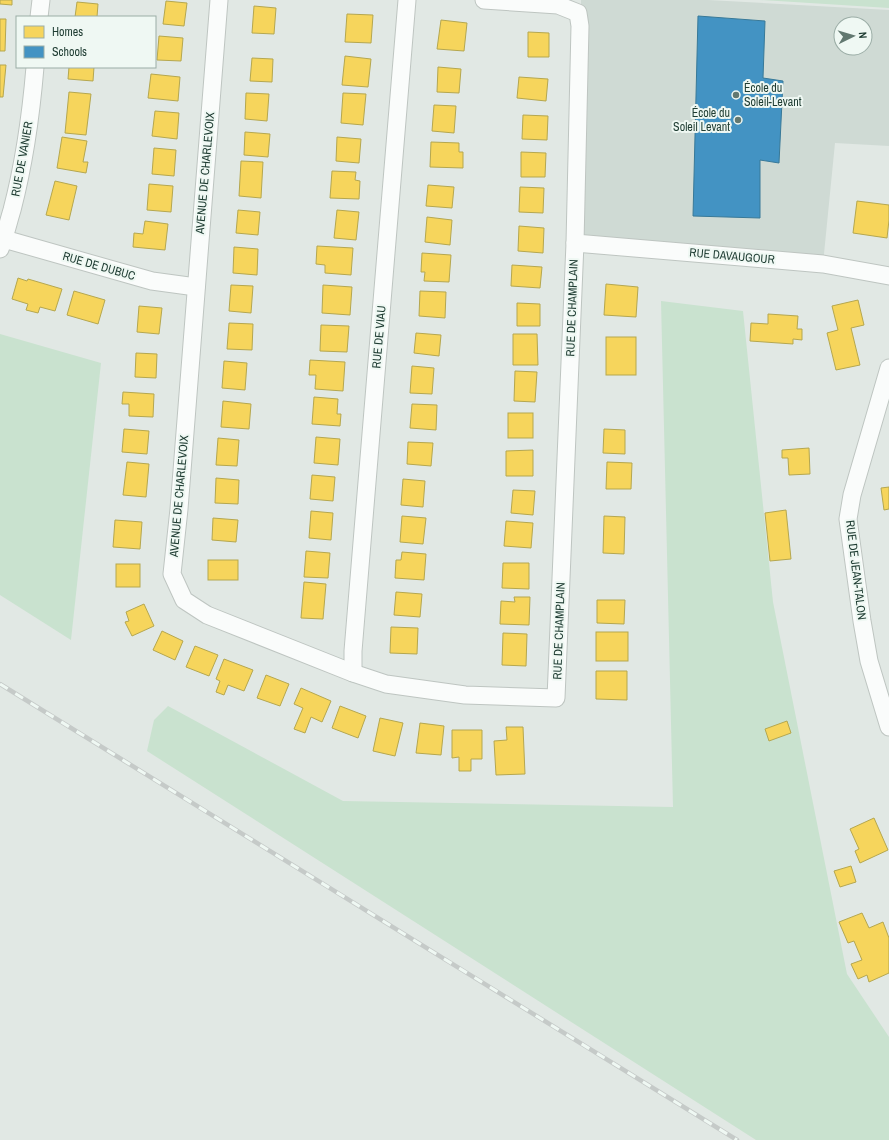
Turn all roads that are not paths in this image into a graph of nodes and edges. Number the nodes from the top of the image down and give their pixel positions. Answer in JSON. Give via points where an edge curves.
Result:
{"nodes":[{"id":1,"x":41,"y":0,"type":"edge"},
{"id":2,"x":219,"y":0,"type":"edge"},
{"id":3,"x":407,"y":0,"type":"edge"},
{"id":4,"x":484,"y":0,"type":"edge"},
{"id":5,"x":39,"y":16,"type":"edge"},
{"id":6,"x":35,"y":68,"type":"edge"},
{"id":7,"x":575,"y":243,"type":"junction"},
{"id":8,"x":2,"y":244,"type":"edge"},
{"id":9,"x":889,"y":276,"type":"edge"},
{"id":10,"x":196,"y":287,"type":"junction"},
{"id":11,"x":889,"y":368,"type":"edge"},
{"id":12,"x":353,"y":673,"type":"junction"},
{"id":13,"x":556,"y":698,"type":"joint"},
{"id":14,"x":889,"y":727,"type":"edge"}],
"edges":[{"from":1,"to":5,"type":"street"},
{"from":2,"to":10,"type":"street","name":"AVENUE DE CHARLEVOIX"},
{"from":3,"to":12,"type":"street","name":"RUE DE VIAU"},
{"from":4,"to":7,"type":"street","name":"RUE DE CHAMPLAIN","via":[[558,5],[578,13],[580,26]]},
{"from":6,"to":8,"type":"street","name":"RUE DE VANIER","via":[[18,186]]},
{"from":7,"to":9,"type":"street","name":"RUE DAVAUGOUR","via":[[823,264]]},
{"from":7,"to":13,"type":"street","name":"RUE DE CHAMPLAIN"},
{"from":8,"to":10,"type":"street","name":"RUE DE DUBUC","via":[[152,281]]},
{"from":10,"to":12,"type":"street","name":"AVENUE DE CHARLEVOIX","via":[[172,574],[184,600],[207,615]]},
{"from":11,"to":14,"type":"street","name":"RUE DE JEAN-TALON","via":[[852,495],[848,519],[869,661]]},
{"from":12,"to":13,"type":"street","name":"AVENUE DE CHARLEVOIX","via":[[386,684],[465,695]]}]}
